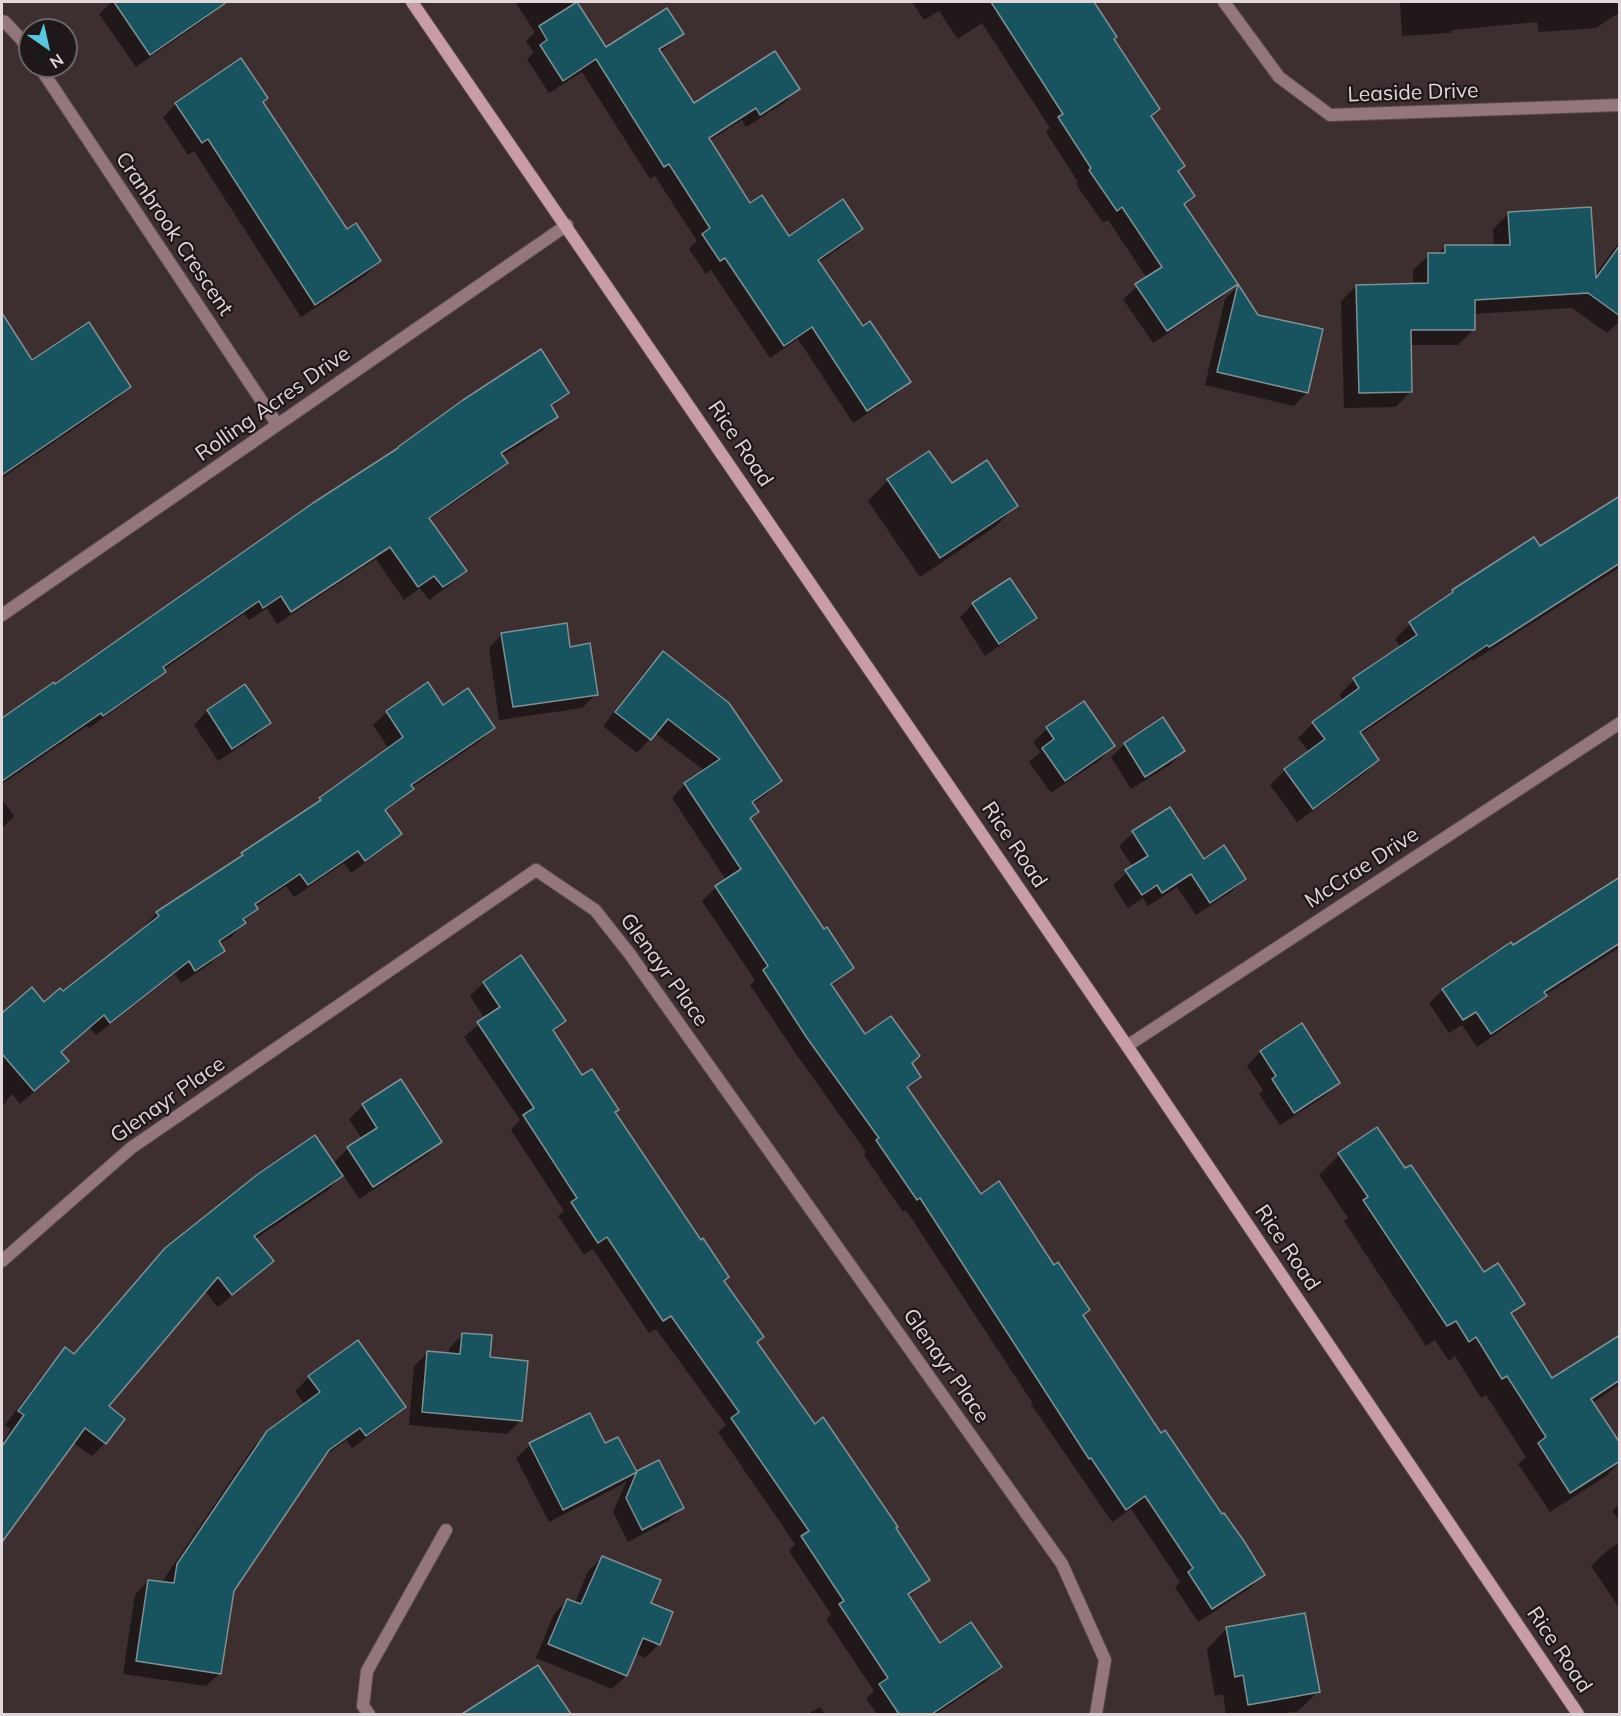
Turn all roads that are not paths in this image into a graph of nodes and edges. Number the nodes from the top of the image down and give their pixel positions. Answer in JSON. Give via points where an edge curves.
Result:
{"nodes":[{"id":1,"x":412,"y":2,"type":"edge"},
{"id":2,"x":1224,"y":2,"type":"edge"},
{"id":3,"x":2,"y":21,"type":"edge"},
{"id":4,"x":18,"y":36,"type":"edge"},
{"id":5,"x":47,"y":78,"type":"edge"},
{"id":6,"x":1620,"y":105,"type":"edge"},
{"id":7,"x":567,"y":225,"type":"junction"},
{"id":8,"x":277,"y":424,"type":"junction"},
{"id":9,"x":2,"y":615,"type":"edge"},
{"id":10,"x":1620,"y":723,"type":"edge"},
{"id":11,"x":1127,"y":1046,"type":"junction"},
{"id":12,"x":2,"y":1261,"type":"edge"},
{"id":13,"x":446,"y":1530,"type":"dead end"},
{"id":14,"x":369,"y":1714,"type":"edge"},
{"id":15,"x":1096,"y":1714,"type":"edge"},
{"id":16,"x":1578,"y":1714,"type":"edge"}],
"edges":[{"from":1,"to":7,"type":"main road","name":"Rice Road"},
{"from":2,"to":6,"type":"street","name":"Leaside Drive","via":[[1280,77],[1330,116]]},
{"from":3,"to":4,"type":"street"},
{"from":5,"to":8,"type":"street","name":"Cranbrook Crescent"},
{"from":7,"to":8,"type":"street","name":"Rolling Acres Drive"},
{"from":7,"to":11,"type":"main road","name":"Rice Road"},
{"from":8,"to":9,"type":"street","name":"Rolling Acres Drive"},
{"from":10,"to":11,"type":"street","name":"McCrae Drive"},
{"from":11,"to":16,"type":"main road","name":"Rice Road"},
{"from":12,"to":15,"type":"street","name":"Glenayr Place","via":[[131,1148],[536,870],[595,910],[629,953],[1062,1564],[1105,1660]]},
{"from":13,"to":14,"type":"street","via":[[367,1671],[363,1706]]}]}
